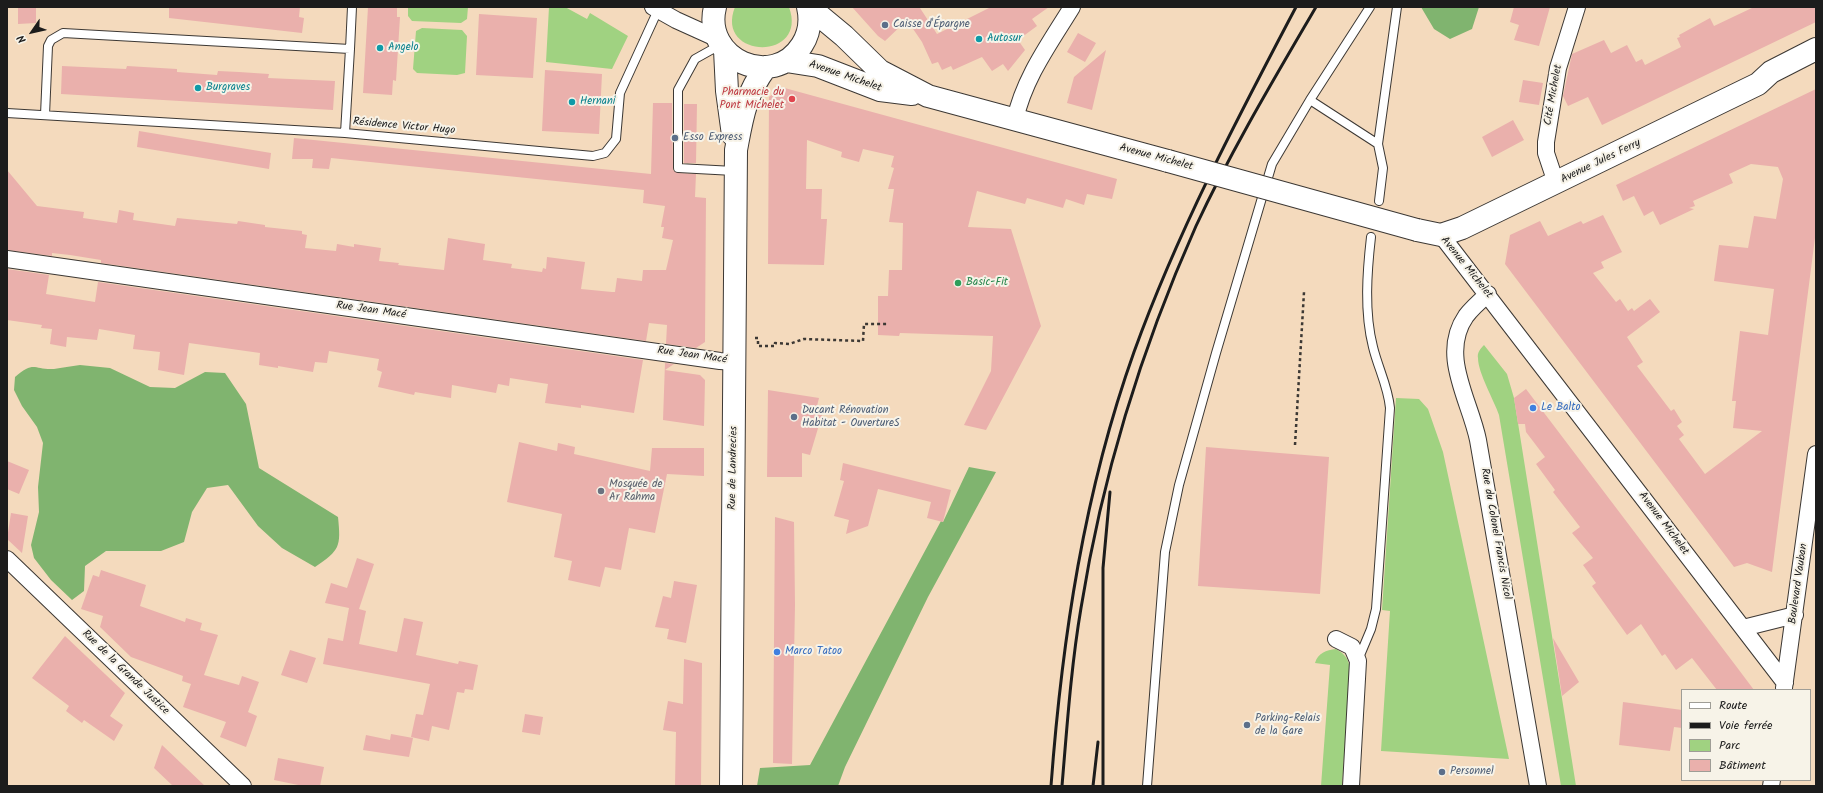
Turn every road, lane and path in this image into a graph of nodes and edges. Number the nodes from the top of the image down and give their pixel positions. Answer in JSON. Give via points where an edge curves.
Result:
{"nodes":[{"id":1,"x":352,"y":7,"type":"edge"},
{"id":2,"x":715,"y":7,"type":"edge"},
{"id":3,"x":809,"y":7,"type":"edge"},
{"id":4,"x":1072,"y":7,"type":"edge"},
{"id":5,"x":1370,"y":7,"type":"edge"},
{"id":6,"x":1397,"y":7,"type":"edge"},
{"id":7,"x":1577,"y":7,"type":"edge"},
{"id":8,"x":656,"y":9,"type":"edge"},
{"id":9,"x":721,"y":44,"type":"junction"},
{"id":10,"x":350,"y":49,"type":"junction"},
{"id":11,"x":786,"y":61,"type":"junction"},
{"id":12,"x":1816,"y":62,"type":"edge"},
{"id":13,"x":766,"y":67,"type":"junction"},
{"id":14,"x":928,"y":96,"type":"junction"},
{"id":15,"x":1310,"y":100,"type":"junction"},
{"id":16,"x":7,"y":113,"type":"edge"},
{"id":17,"x":45,"y":115,"type":"junction"},
{"id":18,"x":1015,"y":120,"type":"junction"},
{"id":19,"x":345,"y":133,"type":"junction"},
{"id":20,"x":1378,"y":144,"type":"junction"},
{"id":21,"x":736,"y":161,"type":"junction"},
{"id":22,"x":1556,"y":184,"type":"junction"},
{"id":23,"x":1379,"y":201,"type":"dead end"},
{"id":24,"x":1442,"y":235,"type":"junction"},
{"id":25,"x":1371,"y":237,"type":"dead end"},
{"id":26,"x":7,"y":259,"type":"edge"},
{"id":27,"x":1304,"y":292,"type":"dead end"},
{"id":28,"x":1488,"y":294,"type":"junction"},
{"id":29,"x":888,"y":324,"type":"dead end"},
{"id":30,"x":768,"y":346,"type":"dead end"},
{"id":31,"x":735,"y":362,"type":"junction"},
{"id":32,"x":1295,"y":445,"type":"dead end"},
{"id":33,"x":1816,"y":454,"type":"edge"},
{"id":34,"x":7,"y":559,"type":"edge"},
{"id":35,"x":1795,"y":615,"type":"junction"},
{"id":36,"x":1743,"y":628,"type":"junction"},
{"id":37,"x":1336,"y":640,"type":"dead end"},
{"id":38,"x":1358,"y":661,"type":"junction"},
{"id":39,"x":1784,"y":686,"type":"edge"},
{"id":40,"x":243,"y":786,"type":"edge"},
{"id":41,"x":731,"y":786,"type":"edge"},
{"id":42,"x":1147,"y":786,"type":"edge"},
{"id":43,"x":1351,"y":786,"type":"edge"},
{"id":44,"x":1538,"y":786,"type":"edge"}],
"edges":[{"from":1,"to":10,"type":"lane"},
{"from":2,"to":9,"type":"main road","name":"Rue de Landrecies","via":[[714,21]]},
{"from":3,"to":11,"type":"main road","via":[[806,37],[796,53]]},
{"from":3,"to":14,"type":"main road","name":"Avenue Michelet","via":[[880,71]]},
{"from":4,"to":18,"type":"street","via":[[1028,82],[1018,105]]},
{"from":5,"to":15,"type":"lane"},
{"from":6,"to":20,"type":"lane"},
{"from":7,"to":22,"type":"street","name":"Cité Michelet","via":[[1558,68],[1546,142],[1546,153]]},
{"from":8,"to":9,"type":"street"},
{"from":8,"to":19,"type":"lane","name":"Résidence Victor Hugo","via":[[620,93],[616,139],[605,153],[593,156]]},
{"from":9,"to":13,"type":"main road","via":[[740,62],[752,67]]},
{"from":9,"to":21,"type":"main road","name":"Rue de Landrecies"},
{"from":9,"to":21,"type":"lane","via":[[695,59],[678,90],[678,168]]},
{"from":10,"to":17,"type":"lane","via":[[64,33],[51,40],[48,46]]},
{"from":10,"to":19,"type":"lane"},
{"from":11,"to":13,"type":"main road"},
{"from":11,"to":14,"type":"main road","name":"Avenue Michelet","via":[[818,66],[880,90]]},
{"from":12,"to":22,"type":"main road","name":"Avenue Jules Ferry","via":[[1771,72],[1758,84]]},
{"from":13,"to":21,"type":"main road","name":"Rue de Landrecies","via":[[755,81],[745,104]]},
{"from":14,"to":18,"type":"main road","name":"Avenue Michelet"},
{"from":15,"to":20,"type":"lane"},
{"from":15,"to":42,"type":"lane","via":[[1272,164],[1218,345],[1174,508],[1164,566]]},
{"from":16,"to":17,"type":"lane","name":"Résidence Victor Hugo"},
{"from":17,"to":19,"type":"lane","name":"Résidence Victor Hugo"},
{"from":18,"to":24,"type":"main road","name":"Avenue Michelet","bridge":true},
{"from":20,"to":23,"type":"lane","via":[[1383,168]]},
{"from":21,"to":31,"type":"main road","name":"Rue de Landrecies"},
{"from":22,"to":24,"type":"main road","name":"Avenue Jules Ferry"},
{"from":24,"to":28,"type":"street","name":"Avenue Michelet"},
{"from":25,"to":38,"type":"lane","via":[[1368,289],[1370,333],[1387,386],[1390,408],[1376,609]]},
{"from":26,"to":31,"type":"street","name":"Rue Jean Macé"},
{"from":27,"to":32,"type":"path"},
{"from":28,"to":36,"type":"street","name":"Avenue Michelet"},
{"from":28,"to":44,"type":"street","name":"Rue du Colonel Francis Nicol","via":[[1473,308],[1462,324],[1455,348],[1455,361],[1478,440]]},
{"from":29,"to":30,"type":"path","via":[[864,324],[863,341],[804,339],[789,344],[775,343],[775,346]]},
{"from":31,"to":41,"type":"main road","name":"Rue de Landrecies"},
{"from":33,"to":35,"type":"street","name":"Boulevard Vauban"},
{"from":34,"to":40,"type":"street","name":"Rue de la Grande Justice"},
{"from":35,"to":36,"type":"street"},
{"from":35,"to":39,"type":"street","name":"Boulevard Vauban"},
{"from":36,"to":39,"type":"street","name":"Avenue Michelet"},
{"from":37,"to":38,"type":"street","via":[[1352,647]]},
{"from":38,"to":43,"type":"street"}]}
